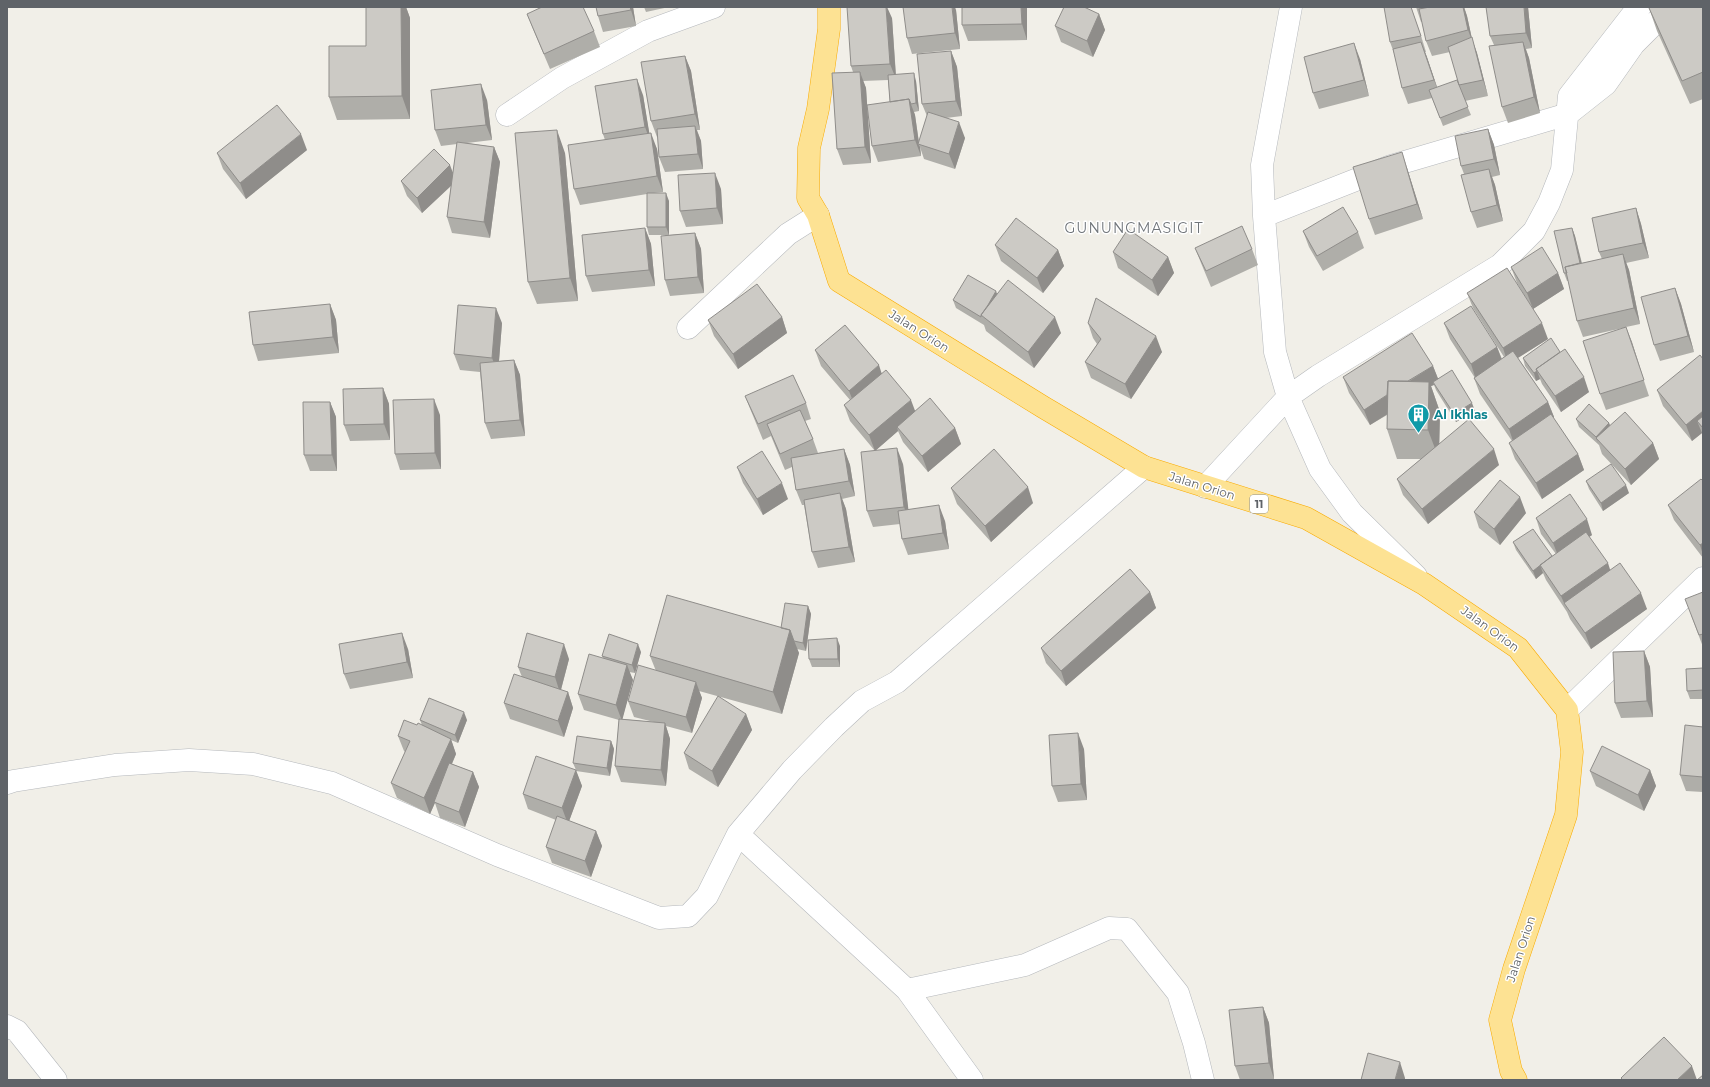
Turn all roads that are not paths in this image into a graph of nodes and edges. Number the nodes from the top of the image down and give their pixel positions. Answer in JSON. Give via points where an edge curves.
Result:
{"nodes":[{"id":1,"x":714,"y":7,"type":"edge"},
{"id":2,"x":829,"y":7,"type":"edge"},
{"id":3,"x":1291,"y":7,"type":"edge"},
{"id":4,"x":1640,"y":7,"type":"edge"},
{"id":5,"x":1678,"y":7,"type":"edge"},
{"id":6,"x":1568,"y":114,"type":"junction"},
{"id":7,"x":507,"y":115,"type":"dead end"},
{"id":8,"x":818,"y":215,"type":"junction"},
{"id":9,"x":1264,"y":216,"type":"junction"},
{"id":10,"x":688,"y":328,"type":"dead end"},
{"id":11,"x":1288,"y":397,"type":"junction"},
{"id":12,"x":1144,"y":467,"type":"junction"},
{"id":13,"x":1205,"y":487,"type":"junction"},
{"id":14,"x":1703,"y":578,"type":"edge"},
{"id":15,"x":1424,"y":584,"type":"junction"},
{"id":16,"x":1567,"y":710,"type":"junction"},
{"id":17,"x":7,"y":783,"type":"edge"},
{"id":18,"x":738,"y":834,"type":"junction"},
{"id":19,"x":907,"y":990,"type":"junction"},
{"id":20,"x":7,"y":1026,"type":"edge"},
{"id":21,"x":56,"y":1080,"type":"edge"},
{"id":22,"x":972,"y":1080,"type":"edge"},
{"id":23,"x":1203,"y":1080,"type":"edge"},
{"id":24,"x":1516,"y":1080,"type":"edge"}],
"edges":[{"from":1,"to":7,"type":"street","via":[[648,31],[562,78]]},
{"from":2,"to":8,"type":"highway","name":"Jalan Orion","number":"11","via":[[829,29],[818,109],[809,148],[808,198]]},
{"from":3,"to":9,"type":"street","via":[[1262,165]]},
{"from":4,"to":6,"type":"street","via":[[1569,96]]},
{"from":5,"to":6,"type":"street","via":[[1658,20],[1634,44],[1606,84]]},
{"from":6,"to":9,"type":"street","via":[[1391,166]]},
{"from":6,"to":11,"type":"street","via":[[1562,170],[1534,231],[1500,265]]},
{"from":8,"to":10,"type":"street","via":[[788,234]]},
{"from":8,"to":12,"type":"highway","name":"Jalan Orion","number":"11","via":[[838,281],[1043,408]]},
{"from":9,"to":11,"type":"street","via":[[1275,352]]},
{"from":11,"to":13,"type":"street"},
{"from":11,"to":15,"type":"street","via":[[1320,469],[1352,513]]},
{"from":12,"to":13,"type":"highway","name":"Jalan Orion","number":"11"},
{"from":12,"to":18,"type":"street","via":[[897,682],[862,701],[792,770]]},
{"from":13,"to":15,"type":"highway","name":"Jalan Orion","number":"11","via":[[1306,518]]},
{"from":14,"to":16,"type":"street"},
{"from":15,"to":16,"type":"highway","name":"Jalan Orion","number":"11","via":[[1518,648]]},
{"from":16,"to":24,"type":"highway","name":"Jalan Orion","via":[[1572,752],[1566,815],[1500,1020],[1511,1071]]},
{"from":17,"to":18,"type":"street","via":[[115,765],[189,760],[253,764],[332,783],[497,855],[659,918],[688,916],[707,896]]},
{"from":18,"to":19,"type":"street"},
{"from":19,"to":22,"type":"street"},
{"from":19,"to":23,"type":"street","via":[[1025,966],[1109,928],[1127,929],[1178,993]]},
{"from":20,"to":21,"type":"street","via":[[18,1031]]}]}
